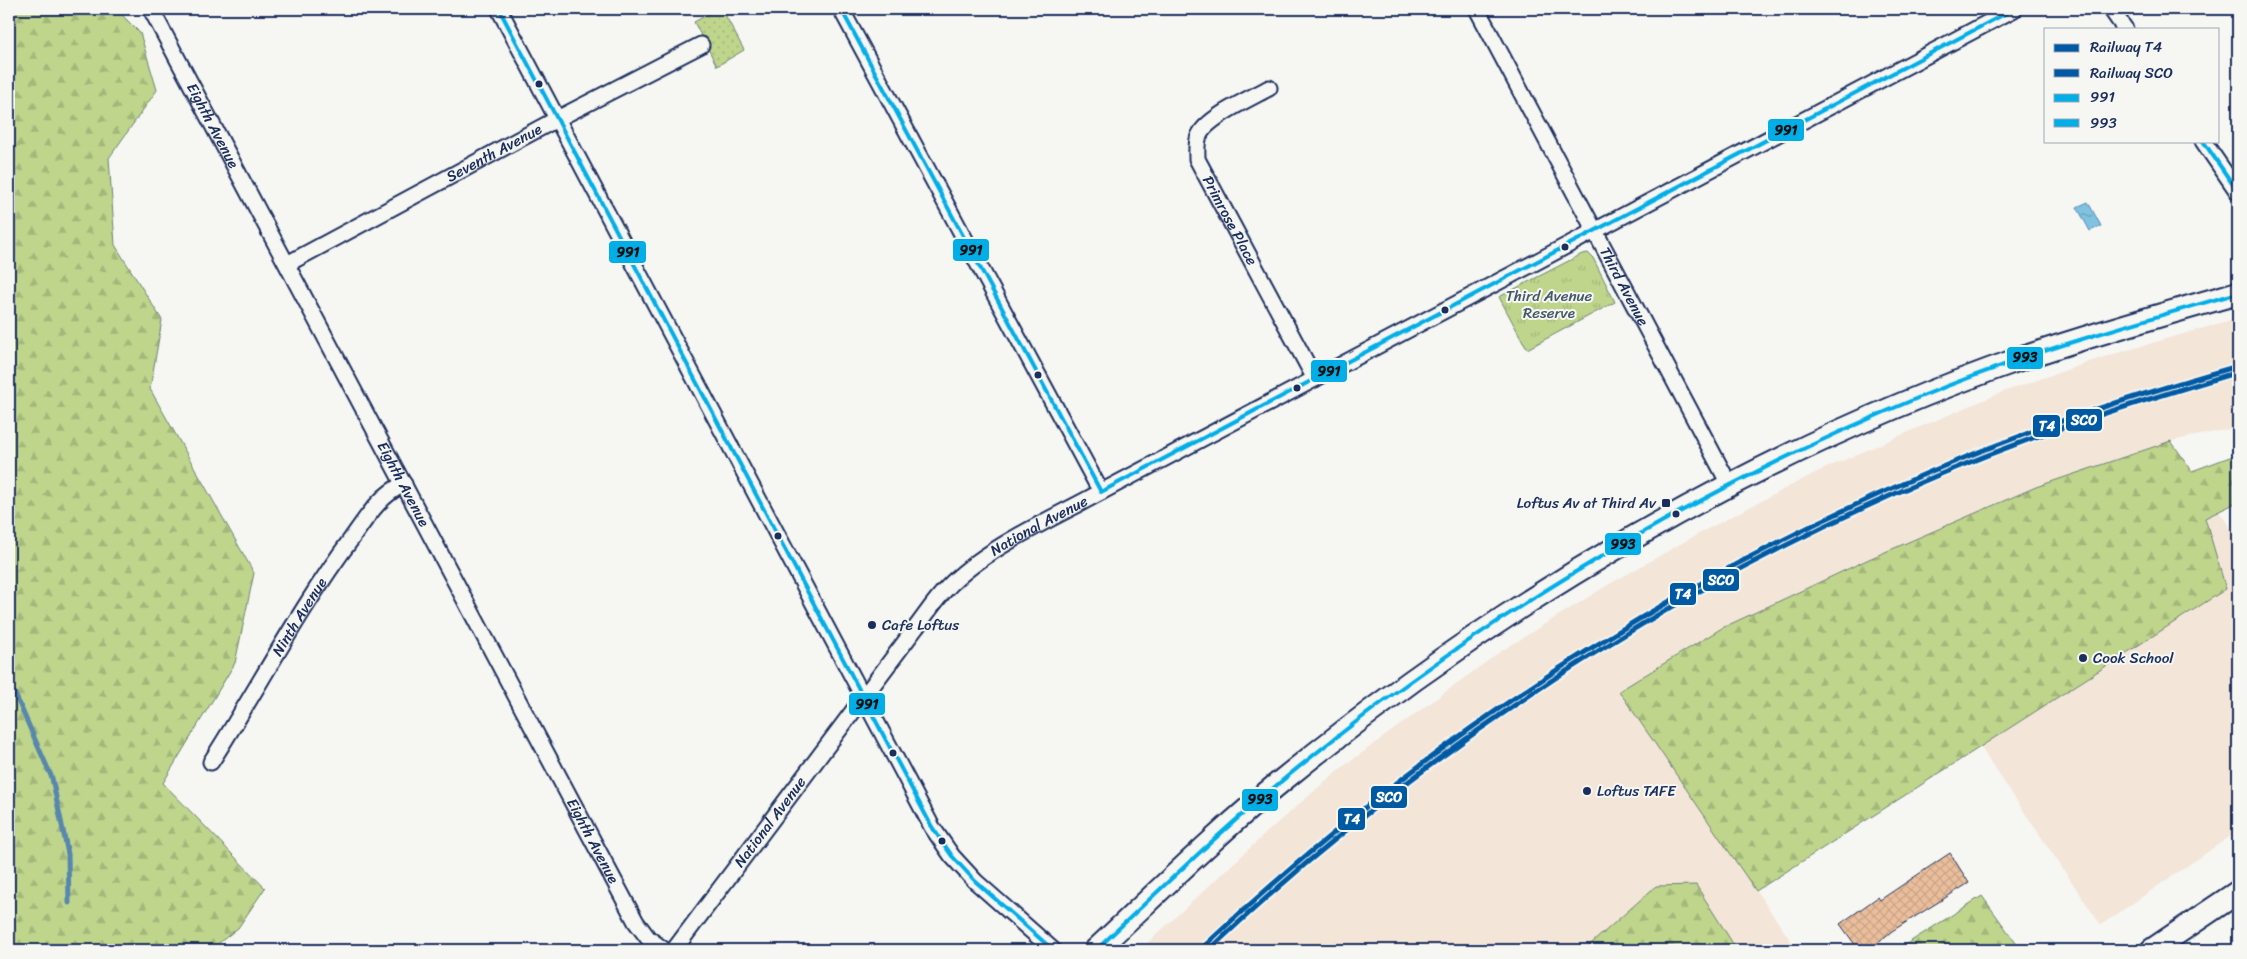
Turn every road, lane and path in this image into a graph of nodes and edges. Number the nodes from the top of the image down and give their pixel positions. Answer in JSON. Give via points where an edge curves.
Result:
{"nodes":[{"id":1,"x":151,"y":9,"type":"edge"},
{"id":2,"x":499,"y":9,"type":"edge"},
{"id":3,"x":841,"y":9,"type":"edge"},
{"id":4,"x":1477,"y":9,"type":"edge"},
{"id":5,"x":2014,"y":9,"type":"edge"},
{"id":6,"x":2111,"y":9,"type":"edge"},
{"id":7,"x":2124,"y":28,"type":"edge"},
{"id":8,"x":701,"y":45,"type":"dead end"},
{"id":9,"x":1269,"y":88,"type":"dead end"},
{"id":10,"x":558,"y":119,"type":"junction"},
{"id":11,"x":2204,"y":142,"type":"edge"},
{"id":12,"x":2238,"y":192,"type":"edge"},
{"id":13,"x":1594,"y":232,"type":"junction"},
{"id":14,"x":287,"y":264,"type":"junction"},
{"id":15,"x":2238,"y":293,"type":"edge"},
{"id":16,"x":1314,"y":379,"type":"junction"},
{"id":17,"x":404,"y":484,"type":"junction"},
{"id":18,"x":1729,"y":484,"type":"junction"},
{"id":19,"x":1101,"y":492,"type":"junction"},
{"id":20,"x":864,"y":697,"type":"junction"},
{"id":21,"x":211,"y":762,"type":"dead end"},
{"id":22,"x":2238,"y":892,"type":"edge"},
{"id":23,"x":664,"y":950,"type":"edge"},
{"id":24,"x":674,"y":950,"type":"edge"},
{"id":25,"x":1053,"y":950,"type":"edge"},
{"id":26,"x":1096,"y":950,"type":"edge"},
{"id":27,"x":2152,"y":950,"type":"edge"}],
"edges":[{"from":1,"to":14,"type":"street","name":"Eighth Avenue"},
{"from":2,"to":10,"type":"street"},
{"from":3,"to":19,"type":"street"},
{"from":4,"to":13,"type":"street","name":"Third Avenue"},
{"from":5,"to":13,"type":"street","name":"National Avenue"},
{"from":6,"to":7,"type":"street"},
{"from":8,"to":10,"type":"street","name":"Seventh Avenue"},
{"from":9,"to":16,"type":"street","name":"Primrose Place","via":[[1204,126],[1198,137],[1197,159]]},
{"from":10,"to":14,"type":"street","name":"Seventh Avenue"},
{"from":10,"to":20,"type":"street"},
{"from":11,"to":12,"type":"street"},
{"from":13,"to":16,"type":"street","name":"National Avenue"},
{"from":13,"to":18,"type":"street","name":"Third Avenue"},
{"from":14,"to":17,"type":"street","name":"Eighth Avenue"},
{"from":15,"to":18,"type":"street","via":[[2019,360],[1921,397]]},
{"from":16,"to":19,"type":"street","name":"National Avenue"},
{"from":17,"to":21,"type":"street","name":"Ninth Avenue","via":[[394,488],[379,502],[329,569]]},
{"from":17,"to":23,"type":"street","name":"Eighth Avenue","via":[[636,922],[648,938]]},
{"from":18,"to":26,"type":"street","via":[[1576,571],[1394,693],[1283,779]]},
{"from":19,"to":20,"type":"street","name":"National Avenue","via":[[986,557],[948,587]]},
{"from":20,"to":24,"type":"street","name":"National Avenue"},
{"from":20,"to":25,"type":"street","via":[[932,827],[952,856],[975,881]]},
{"from":22,"to":27,"type":"street"}]}
